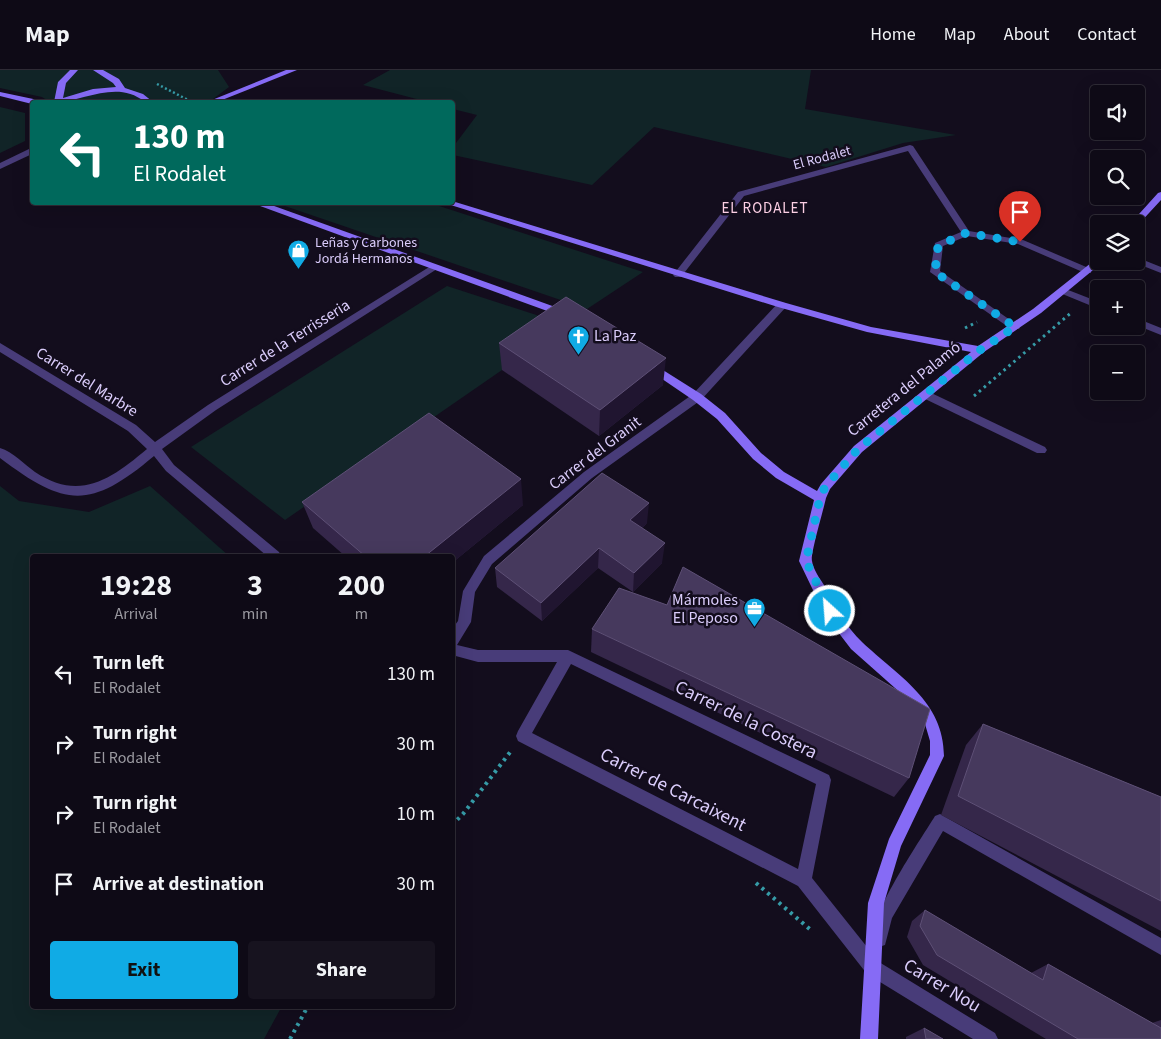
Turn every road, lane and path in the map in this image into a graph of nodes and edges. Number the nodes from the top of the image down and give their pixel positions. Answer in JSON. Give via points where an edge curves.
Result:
{"nodes":[{"id":1,"x":74,"y":70,"type":"edge"},
{"id":2,"x":98,"y":70,"type":"edge"},
{"id":3,"x":293,"y":70,"type":"edge"},
{"id":4,"x":153,"y":82,"type":"dead end"},
{"id":5,"x":122,"y":90,"type":"junction"},
{"id":6,"x":0,"y":94,"type":"edge"},
{"id":7,"x":59,"y":100,"type":"edge"},
{"id":8,"x":64,"y":100,"type":"edge"},
{"id":9,"x":146,"y":100,"type":"edge"},
{"id":10,"x":188,"y":100,"type":"edge"},
{"id":11,"x":216,"y":100,"type":"edge"},
{"id":12,"x":30,"y":101,"type":"edge"},
{"id":13,"x":30,"y":147,"type":"edge"},
{"id":14,"x":30,"y":152,"type":"edge"},
{"id":15,"x":23,"y":154,"type":"junction"},
{"id":16,"x":0,"y":166,"type":"edge"},
{"id":17,"x":1161,"y":195,"type":"edge"},
{"id":18,"x":261,"y":205,"type":"edge"},
{"id":19,"x":455,"y":205,"type":"edge"},
{"id":20,"x":1142,"y":215,"type":"edge"},
{"id":21,"x":966,"y":233,"type":"junction"},
{"id":22,"x":1145,"y":264,"type":"edge"},
{"id":23,"x":434,"y":267,"type":"junction"},
{"id":24,"x":1161,"y":270,"type":"edge"},
{"id":25,"x":1088,"y":271,"type":"joint"},
{"id":26,"x":678,"y":274,"type":"junction"},
{"id":27,"x":1063,"y":290,"type":"junction"},
{"id":28,"x":1086,"y":300,"type":"junction"},
{"id":29,"x":1090,"y":302,"type":"edge"},
{"id":30,"x":782,"y":305,"type":"junction"},
{"id":31,"x":1037,"y":310,"type":"junction"},
{"id":32,"x":994,"y":313,"type":"junction"},
{"id":33,"x":574,"y":317,"type":"edge"},
{"id":34,"x":1058,"y":324,"type":"junction"},
{"id":35,"x":1145,"y":325,"type":"edge"},
{"id":36,"x":1015,"y":327,"type":"junction"},
{"id":37,"x":962,"y":330,"type":"dead end"},
{"id":38,"x":1161,"y":332,"type":"edge"},
{"id":39,"x":0,"y":347,"type":"edge"},
{"id":40,"x":980,"y":350,"type":"junction"},
{"id":41,"x":640,"y":360,"type":"edge"},
{"id":42,"x":925,"y":394,"type":"junction"},
{"id":43,"x":697,"y":397,"type":"junction"},
{"id":44,"x":958,"y":410,"type":"junction"},
{"id":45,"x":154,"y":448,"type":"junction"},
{"id":46,"x":1041,"y":450,"type":"dead end"},
{"id":47,"x":0,"y":452,"type":"edge"},
{"id":48,"x":820,"y":498,"type":"junction"},
{"id":49,"x":273,"y":554,"type":"edge"},
{"id":50,"x":455,"y":636,"type":"edge"},
{"id":51,"x":455,"y":650,"type":"edge"},
{"id":52,"x":568,"y":656,"type":"junction"},
{"id":53,"x":523,"y":736,"type":"junction"},
{"id":54,"x":455,"y":822,"type":"edge"},
{"id":55,"x":753,"y":880,"type":"dead end"},
{"id":56,"x":804,"y":880,"type":"junction"},
{"id":57,"x":819,"y":937,"type":"dead end"},
{"id":58,"x":1161,"y":947,"type":"edge"},
{"id":59,"x":873,"y":968,"type":"junction"},
{"id":60,"x":306,"y":1009,"type":"edge"},
{"id":61,"x":290,"y":1039,"type":"edge"},
{"id":62,"x":869,"y":1039,"type":"edge"},
{"id":63,"x":989,"y":1039,"type":"edge"}],
"edges":[{"from":1,"to":7,"type":"street","via":[[62,82]]},
{"from":2,"to":5,"type":"street","via":[[116,80]]},
{"from":3,"to":11,"type":"street"},
{"from":4,"to":10,"type":"path"},
{"from":5,"to":8,"type":"street","via":[[90,92]]},
{"from":5,"to":9,"type":"street"},
{"from":6,"to":12,"type":"street"},
{"from":13,"to":15,"type":"street"},
{"from":14,"to":15,"type":"street"},
{"from":15,"to":16,"type":"street"},
{"from":17,"to":20,"type":"street"},
{"from":18,"to":23,"type":"street"},
{"from":19,"to":26,"type":"street"},
{"from":21,"to":25,"type":"street","via":[[1020,242]]},
{"from":21,"to":26,"type":"street","name":"El Rodalet","via":[[910,148],[741,194]]},
{"from":21,"to":32,"type":"street","via":[[938,246],[935,272]]},
{"from":22,"to":24,"type":"street"},
{"from":23,"to":33,"type":"street"},
{"from":23,"to":45,"type":"street","name":"Carrer de la Terrisseria"},
{"from":25,"to":27,"type":"street","name":"Carretera del Palamó"},
{"from":26,"to":30,"type":"street"},
{"from":27,"to":28,"type":"street"},
{"from":27,"to":31,"type":"street","name":"Carretera del Palamó"},
{"from":28,"to":29,"type":"street"},
{"from":28,"to":34,"type":"path"},
{"from":30,"to":40,"type":"street","via":[[871,330]]},
{"from":30,"to":43,"type":"street","name":"Carrer del Granit"},
{"from":31,"to":34,"type":"path"},
{"from":31,"to":36,"type":"street","name":"Carretera del Palamó"},
{"from":32,"to":36,"type":"street"},
{"from":32,"to":37,"type":"path"},
{"from":34,"to":44,"type":"path"},
{"from":35,"to":38,"type":"street"},
{"from":36,"to":40,"type":"street","name":"Carretera del Palamó"},
{"from":39,"to":45,"type":"street","name":"Carrer del Marbre","via":[[132,428]]},
{"from":40,"to":42,"type":"street","name":"Carretera del Palamó"},
{"from":41,"to":43,"type":"street"},
{"from":42,"to":44,"type":"street"},
{"from":42,"to":48,"type":"street","name":"Carretera del Palamó","via":[[858,449],[825,487]]},
{"from":43,"to":48,"type":"street","via":[[721,416],[780,476]]},
{"from":43,"to":50,"type":"street","name":"Carrer del Granit","via":[[588,475],[488,560],[469,591],[464,622]]},
{"from":44,"to":46,"type":"street"},
{"from":45,"to":47,"type":"street","via":[[119,478],[85,491],[47,486]]},
{"from":45,"to":49,"type":"street","name":"Carrer del Marbre","via":[[170,468]]},
{"from":48,"to":59,"type":"street","name":"Carretera del Palamó","via":[[806,561],[830,611],[856,644],[922,706],[937,741],[937,756],[894,844],[876,903]]},
{"from":51,"to":52,"type":"street","via":[[478,656]]},
{"from":52,"to":53,"type":"street"},
{"from":52,"to":56,"type":"street","name":"Carrer de la Costera","via":[[824,780]]},
{"from":53,"to":54,"type":"path"},
{"from":53,"to":56,"type":"street","name":"Carrer de Carcaixent"},
{"from":55,"to":57,"type":"path"},
{"from":56,"to":59,"type":"street"},
{"from":58,"to":59,"type":"street","via":[[940,821],[885,915]]},
{"from":59,"to":62,"type":"street"},
{"from":59,"to":63,"type":"street","name":"Carrer Nou"},
{"from":60,"to":61,"type":"path"}]}
